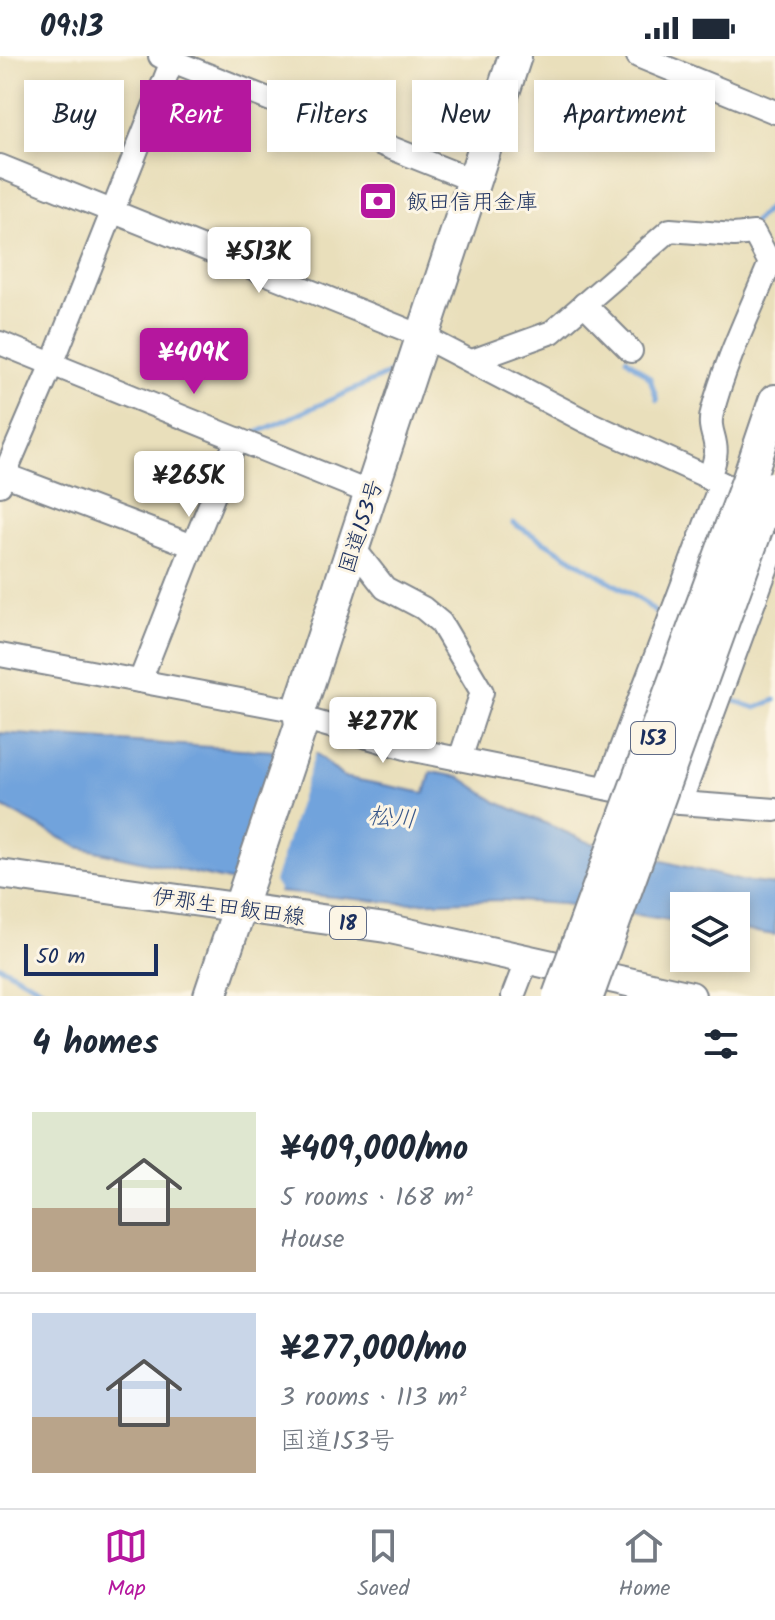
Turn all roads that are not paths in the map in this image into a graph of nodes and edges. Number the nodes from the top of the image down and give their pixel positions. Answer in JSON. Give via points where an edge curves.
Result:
{"nodes":[{"id":1,"x":515,"y":56,"type":"edge"},
{"id":2,"x":638,"y":56,"type":"edge"},
{"id":3,"x":168,"y":58,"type":"edge"},
{"id":4,"x":775,"y":112,"type":"edge"},
{"id":5,"x":0,"y":166,"type":"edge"},
{"id":6,"x":472,"y":180,"type":"junction"},
{"id":7,"x":111,"y":211,"type":"junction"},
{"id":8,"x":584,"y":304,"type":"junction"},
{"id":9,"x":424,"y":337,"type":"junction"},
{"id":10,"x":0,"y":343,"type":"edge"},
{"id":11,"x":631,"y":351,"type":"dead end"},
{"id":12,"x":472,"y":361,"type":"junction"},
{"id":13,"x":52,"y":364,"type":"junction"},
{"id":14,"x":775,"y":401,"type":"edge"},
{"id":15,"x":237,"y":439,"type":"junction"},
{"id":16,"x":3,"y":468,"type":"edge"},
{"id":17,"x":750,"y":486,"type":"edge"},
{"id":18,"x":370,"y":493,"type":"junction"},
{"id":19,"x":775,"y":545,"type":"edge"},
{"id":20,"x":193,"y":546,"type":"junction"},
{"id":21,"x":353,"y":547,"type":"junction"},
{"id":22,"x":0,"y":655,"type":"edge"},
{"id":23,"x":140,"y":681,"type":"junction"},
{"id":24,"x":300,"y":718,"type":"junction"},
{"id":25,"x":460,"y":759,"type":"junction"},
{"id":26,"x":606,"y":788,"type":"junction"},
{"id":27,"x":680,"y":803,"type":"junction"},
{"id":28,"x":775,"y":810,"type":"edge"},
{"id":29,"x":0,"y":874,"type":"edge"},
{"id":30,"x":244,"y":898,"type":"junction"},
{"id":31,"x":528,"y":957,"type":"junction"},
{"id":32,"x":621,"y":988,"type":"edge"},
{"id":33,"x":210,"y":996,"type":"edge"},
{"id":34,"x":513,"y":996,"type":"edge"},
{"id":35,"x":559,"y":996,"type":"edge"},
{"id":36,"x":587,"y":996,"type":"edge"},
{"id":37,"x":691,"y":996,"type":"edge"}],
"edges":[{"from":1,"to":6,"type":"highway","name":"国道153号"},
{"from":2,"to":4,"type":"street"},
{"from":3,"to":6,"type":"street"},
{"from":3,"to":7,"type":"street"},
{"from":5,"to":7,"type":"street"},
{"from":6,"to":9,"type":"highway","name":"国道153号"},
{"from":7,"to":9,"type":"street"},
{"from":7,"to":13,"type":"street"},
{"from":8,"to":11,"type":"street"},
{"from":8,"to":12,"type":"street","via":[[552,332]]},
{"from":8,"to":17,"type":"street","via":[[670,230],[754,233],[770,263],[711,415],[717,460]]},
{"from":9,"to":12,"type":"street"},
{"from":9,"to":18,"type":"highway","name":"国道153号"},
{"from":10,"to":13,"type":"street"},
{"from":12,"to":17,"type":"street","via":[[585,421]]},
{"from":13,"to":15,"type":"street"},
{"from":13,"to":16,"type":"street"},
{"from":14,"to":17,"type":"highway","number":"153"},
{"from":15,"to":18,"type":"street"},
{"from":15,"to":20,"type":"street"},
{"from":16,"to":20,"type":"street"},
{"from":17,"to":26,"type":"street"},
{"from":17,"to":35,"type":"highway","number":"153","bridge":true},
{"from":17,"to":36,"type":"highway","number":"153","bridge":true},
{"from":18,"to":21,"type":"highway","name":"国道153号"},
{"from":19,"to":27,"type":"street"},
{"from":20,"to":23,"type":"street"},
{"from":21,"to":24,"type":"highway","name":"国道153号"},
{"from":21,"to":25,"type":"street","via":[[385,588],[441,623],[482,692]]},
{"from":22,"to":23,"type":"street"},
{"from":23,"to":24,"type":"street"},
{"from":24,"to":25,"type":"street"},
{"from":24,"to":30,"type":"highway","name":"国道153号"},
{"from":25,"to":26,"type":"street"},
{"from":26,"to":27,"type":"street"},
{"from":27,"to":28,"type":"street"},
{"from":29,"to":30,"type":"main road","name":"伊那生田飯田線","number":"18","via":[[53,885]]},
{"from":30,"to":31,"type":"main road","name":"伊那生田飯田線","number":"18"},
{"from":30,"to":33,"type":"highway","name":"国道153号"},
{"from":31,"to":32,"type":"main road","name":"伊那生田飯田線","number":"18"},
{"from":31,"to":34,"type":"street"},
{"from":32,"to":37,"type":"main road","name":"伊那生田飯田線","number":"18"}]}
